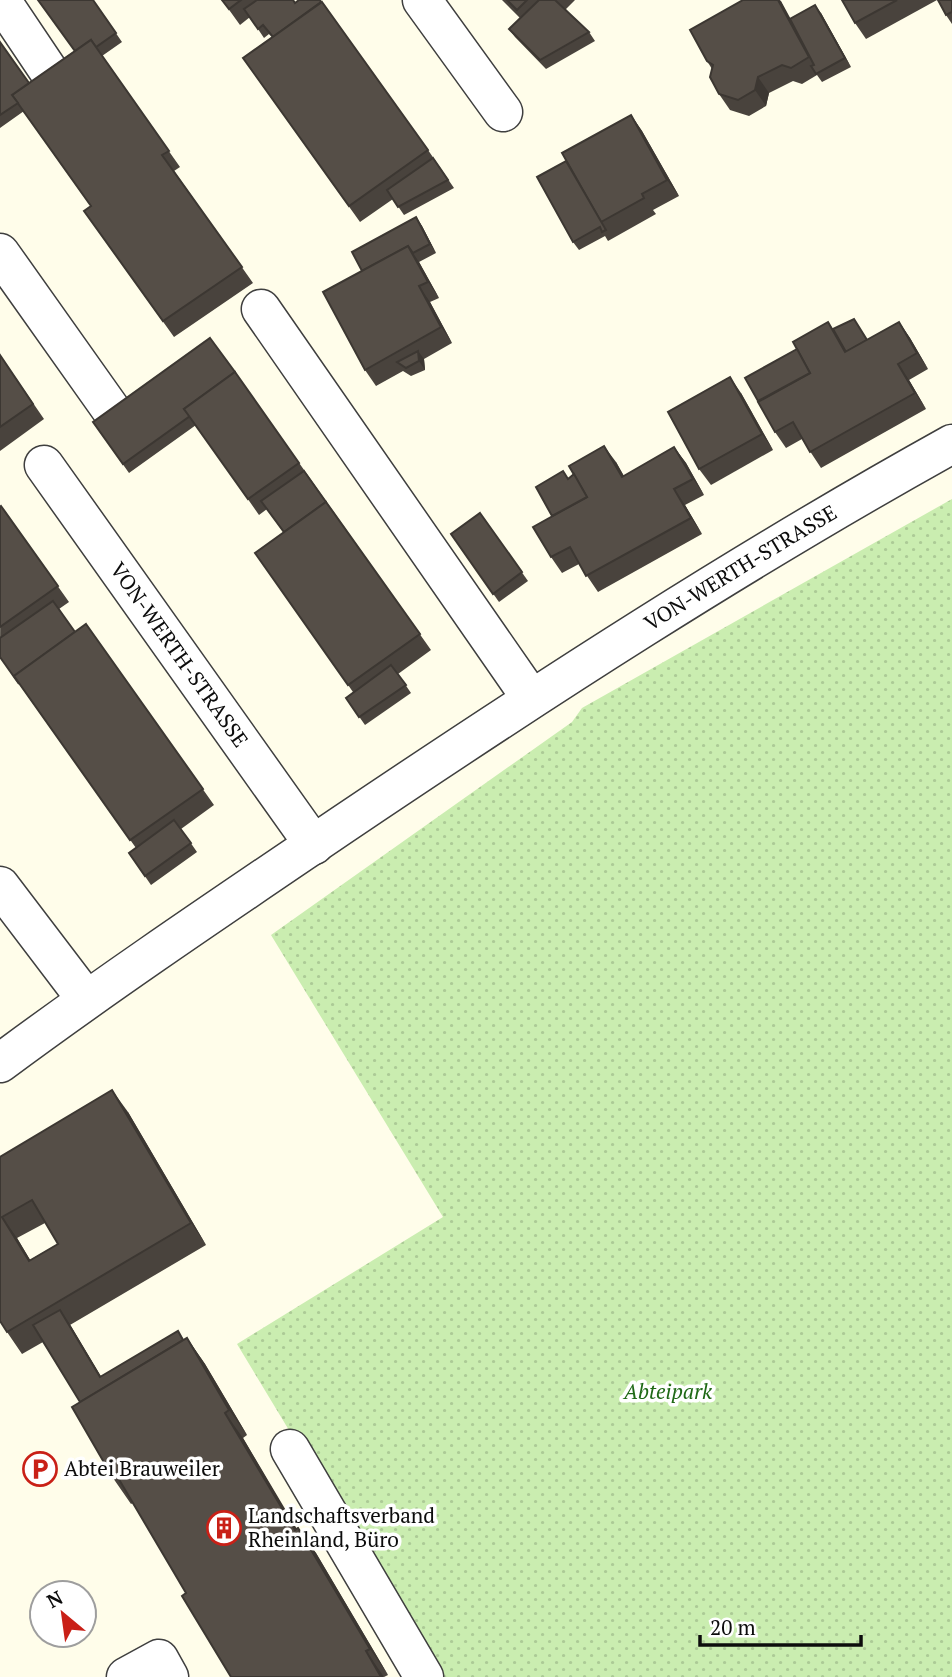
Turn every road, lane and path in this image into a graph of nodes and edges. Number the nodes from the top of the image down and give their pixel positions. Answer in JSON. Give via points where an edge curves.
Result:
{"nodes":[{"id":1,"x":1,"y":0,"type":"edge"},
{"id":2,"x":422,"y":0,"type":"edge"},
{"id":3,"x":48,"y":70,"type":"edge"},
{"id":4,"x":503,"y":112,"type":"dead end"},
{"id":5,"x":0,"y":253,"type":"edge"},
{"id":6,"x":261,"y":309,"type":"dead end"},
{"id":7,"x":112,"y":411,"type":"edge"},
{"id":8,"x":952,"y":443,"type":"edge"},
{"id":9,"x":44,"y":465,"type":"dead end"},
{"id":10,"x":531,"y":698,"type":"junction"},
{"id":11,"x":314,"y":845,"type":"junction"},
{"id":12,"x":0,"y":886,"type":"edge"},
{"id":13,"x":86,"y":999,"type":"junction"},
{"id":14,"x":0,"y":1063,"type":"edge"},
{"id":15,"x":290,"y":1449,"type":"dead end"},
{"id":16,"x":126,"y":1677,"type":"edge"},
{"id":17,"x":169,"y":1677,"type":"edge"},
{"id":18,"x":424,"y":1677,"type":"edge"}],
"edges":[{"from":1,"to":3,"type":"street"},
{"from":2,"to":4,"type":"street"},
{"from":5,"to":7,"type":"street"},
{"from":6,"to":10,"type":"street"},
{"from":8,"to":10,"type":"street","name":"VON-WERTH-STRASSE"},
{"from":9,"to":11,"type":"street","name":"VON-WERTH-STRASSE"},
{"from":10,"to":11,"type":"street","name":"VON-WERTH-STRASSE"},
{"from":11,"to":13,"type":"street","name":"VON-WERTH-STRASSE"},
{"from":12,"to":13,"type":"street"},
{"from":13,"to":14,"type":"street","name":"VON-WERTH-STRASSE"},
{"from":15,"to":18,"type":"street"},
{"from":16,"to":17,"type":"street","via":[[159,1659]]}]}
